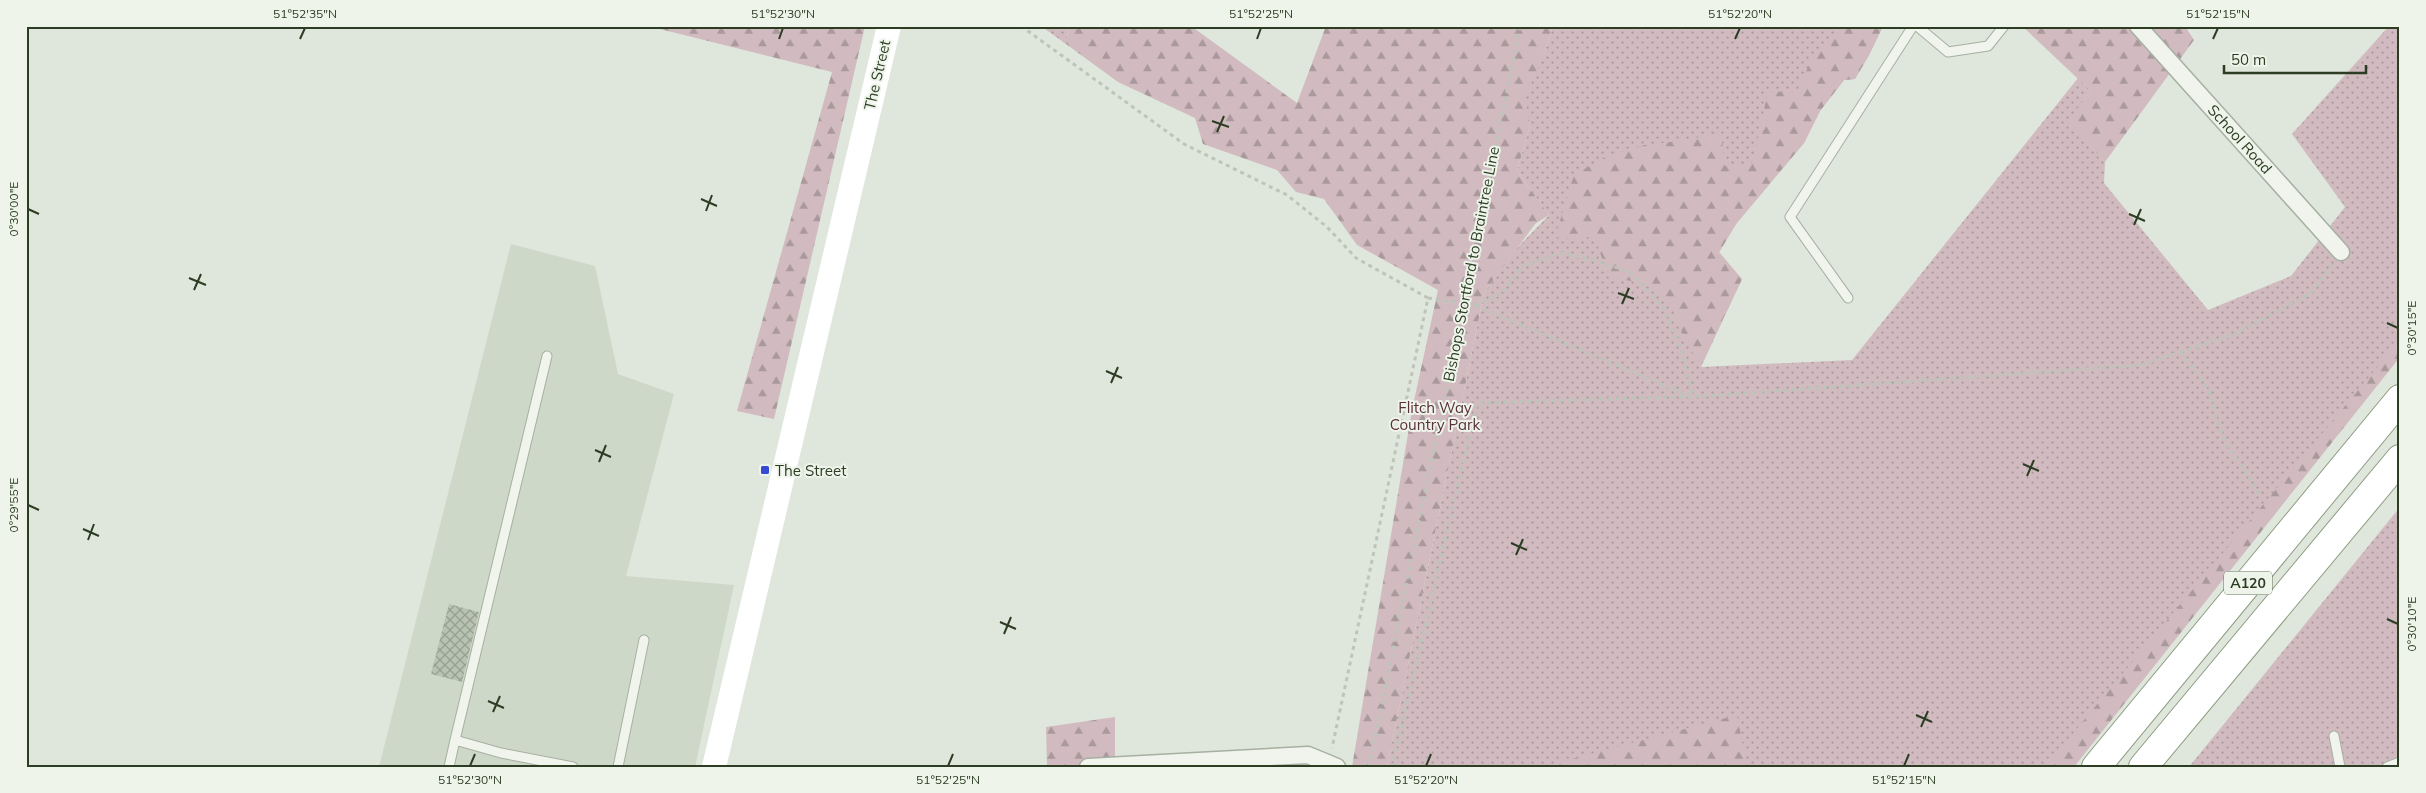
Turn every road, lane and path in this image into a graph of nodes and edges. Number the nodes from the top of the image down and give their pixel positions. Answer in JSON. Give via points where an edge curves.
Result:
{"nodes":[{"id":1,"x":889,"y":26,"type":"edge"},
{"id":2,"x":1021,"y":26,"type":"edge"},
{"id":3,"x":1520,"y":26,"type":"edge"},
{"id":4,"x":1915,"y":26,"type":"edge"},
{"id":5,"x":2004,"y":26,"type":"edge"},
{"id":6,"x":2138,"y":26,"type":"edge"},
{"id":7,"x":2341,"y":252,"type":"joint"},
{"id":8,"x":1428,"y":298,"type":"junction"},
{"id":9,"x":1848,"y":298,"type":"dead end"},
{"id":10,"x":1474,"y":305,"type":"junction"},
{"id":11,"x":2181,"y":352,"type":"junction"},
{"id":12,"x":547,"y":356,"type":"dead end"},
{"id":13,"x":1693,"y":397,"type":"junction"},
{"id":14,"x":2400,"y":399,"type":"edge"},
{"id":15,"x":2400,"y":459,"type":"edge"},
{"id":16,"x":2260,"y":498,"type":"dead end"},
{"id":17,"x":644,"y":640,"type":"dead end"},
{"id":18,"x":2334,"y":736,"type":"dead end"},
{"id":19,"x":455,"y":740,"type":"junction"},
{"id":20,"x":2400,"y":762,"type":"edge"},
{"id":21,"x":1333,"y":765,"type":"edge"},
{"id":22,"x":449,"y":767,"type":"edge"},
{"id":23,"x":573,"y":767,"type":"edge"},
{"id":24,"x":618,"y":767,"type":"edge"},
{"id":25,"x":714,"y":767,"type":"edge"},
{"id":26,"x":1088,"y":767,"type":"edge"},
{"id":27,"x":1370,"y":767,"type":"edge"},
{"id":28,"x":1392,"y":767,"type":"edge"},
{"id":29,"x":2096,"y":767,"type":"edge"},
{"id":30,"x":2143,"y":767,"type":"edge"},
{"id":31,"x":2340,"y":767,"type":"edge"},
{"id":32,"x":2387,"y":767,"type":"edge"}],
"edges":[{"from":1,"to":25,"type":"street","name":"The Street"},
{"from":2,"to":8,"type":"path","via":[[1184,144],[1287,194],[1327,227],[1356,258]]},
{"from":3,"to":27,"type":"path","name":"Bishops Stortford to Braintree Line","via":[[1368,764]]},
{"from":4,"to":5,"type":"lane","via":[[1948,52],[1988,46]]},
{"from":4,"to":9,"type":"lane","via":[[1790,217]]},
{"from":6,"to":7,"type":"street","name":"School Road"},
{"from":7,"to":11,"type":"path","via":[[2311,293],[2236,334]]},
{"from":8,"to":10,"type":"path"},
{"from":8,"to":21,"type":"path"},
{"from":10,"to":13,"type":"path"},
{"from":10,"to":13,"type":"path","via":[[1501,294],[1523,266],[1561,253],[1630,272],[1663,306],[1681,349]]},
{"from":11,"to":13,"type":"path","via":[[2141,365]]},
{"from":11,"to":16,"type":"path","via":[[2208,388],[2224,441]]},
{"from":12,"to":19,"type":"lane"},
{"from":13,"to":28,"type":"path","via":[[1477,403]]},
{"from":14,"to":29,"type":"highway","number":"A120"},
{"from":15,"to":30,"type":"highway","number":"A120"},
{"from":17,"to":24,"type":"lane"},
{"from":18,"to":31,"type":"lane"},
{"from":19,"to":22,"type":"lane"},
{"from":19,"to":23,"type":"lane","via":[[500,753]]},
{"from":20,"to":32,"type":"lane"},
{"from":21,"to":26,"type":"street","via":[[1308,756]]}]}
